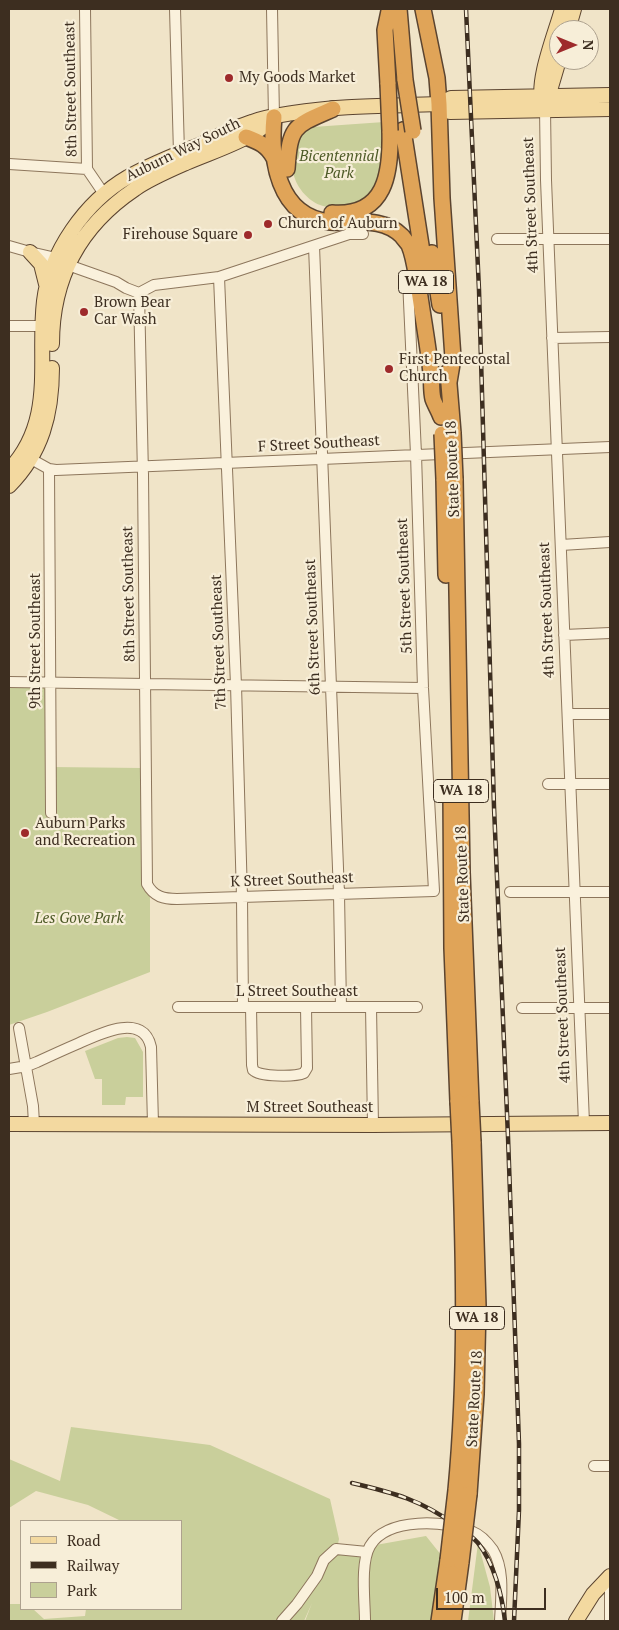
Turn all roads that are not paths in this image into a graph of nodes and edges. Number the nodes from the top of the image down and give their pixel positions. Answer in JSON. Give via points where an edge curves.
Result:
{"nodes":[{"id":1,"x":84,"y":9,"type":"edge"},
{"id":2,"x":175,"y":9,"type":"edge"},
{"id":3,"x":272,"y":9,"type":"edge"},
{"id":4,"x":423,"y":9,"type":"edge"},
{"id":5,"x":562,"y":9,"type":"edge"},
{"id":6,"x":393,"y":10,"type":"edge"},
{"id":7,"x":556,"y":70,"type":"edge"},
{"id":8,"x":396,"y":82,"type":"junction"},
{"id":9,"x":610,"y":95,"type":"edge"},
{"id":10,"x":545,"y":101,"type":"junction"},
{"id":11,"x":440,"y":104,"type":"junction"},
{"id":12,"x":333,"y":109,"type":"junction"},
{"id":13,"x":610,"y":109,"type":"edge"},
{"id":14,"x":274,"y":117,"type":"junction"},
{"id":15,"x":402,"y":130,"type":"junction"},
{"id":16,"x":246,"y":137,"type":"junction"},
{"id":17,"x":178,"y":153,"type":"junction"},
{"id":18,"x":274,"y":158,"type":"junction"},
{"id":19,"x":9,"y":164,"type":"edge"},
{"id":20,"x":287,"y":168,"type":"junction"},
{"id":21,"x":87,"y":169,"type":"junction"},
{"id":22,"x":104,"y":194,"type":"junction"},
{"id":23,"x":364,"y":234,"type":"dead end"},
{"id":24,"x":548,"y":239,"type":"junction"},
{"id":25,"x":610,"y":239,"type":"edge"},
{"id":26,"x":497,"y":240,"type":"dead end"},
{"id":27,"x":9,"y":246,"type":"edge"},
{"id":28,"x":314,"y":246,"type":"junction"},
{"id":29,"x":30,"y":252,"type":"junction"},
{"id":30,"x":62,"y":261,"type":"junction"},
{"id":31,"x":219,"y":277,"type":"junction"},
{"id":32,"x":408,"y":280,"type":"dead end"},
{"id":33,"x":47,"y":286,"type":"junction"},
{"id":34,"x":139,"y":292,"type":"junction"},
{"id":35,"x":43,"y":311,"type":"junction"},
{"id":36,"x":9,"y":326,"type":"edge"},
{"id":37,"x":42,"y":326,"type":"junction"},
{"id":38,"x":610,"y":337,"type":"edge"},
{"id":39,"x":552,"y":338,"type":"junction"},
{"id":40,"x":449,"y":382,"type":"junction"},
{"id":41,"x":441,"y":417,"type":"junction"},
{"id":42,"x":447,"y":434,"type":"junction"},
{"id":43,"x":610,"y":447,"type":"edge"},
{"id":44,"x":557,"y":450,"type":"junction"},
{"id":45,"x":416,"y":454,"type":"junction"},
{"id":46,"x":26,"y":457,"type":"junction"},
{"id":47,"x":322,"y":459,"type":"junction"},
{"id":48,"x":227,"y":464,"type":"junction"},
{"id":49,"x":143,"y":467,"type":"junction"},
{"id":50,"x":49,"y":469,"type":"junction"},
{"id":51,"x":9,"y":470,"type":"edge"},
{"id":52,"x":9,"y":486,"type":"edge"},
{"id":53,"x":610,"y":542,"type":"edge"},
{"id":54,"x":561,"y":544,"type":"junction"},
{"id":55,"x":610,"y":634,"type":"edge"},
{"id":56,"x":564,"y":635,"type":"junction"},
{"id":57,"x":9,"y":682,"type":"edge"},
{"id":58,"x":51,"y":683,"type":"junction"},
{"id":59,"x":145,"y":684,"type":"junction"},
{"id":60,"x":236,"y":685,"type":"junction"},
{"id":61,"x":330,"y":686,"type":"junction"},
{"id":62,"x":423,"y":688,"type":"junction"},
{"id":63,"x":568,"y":714,"type":"junction"},
{"id":64,"x":610,"y":714,"type":"edge"},
{"id":65,"x":548,"y":784,"type":"dead end"},
{"id":66,"x":570,"y":784,"type":"junction"},
{"id":67,"x":610,"y":784,"type":"edge"},
{"id":68,"x":51,"y":813,"type":"dead end"},
{"id":69,"x":434,"y":891,"type":"joint"},
{"id":70,"x":153,"y":892,"type":"joint"},
{"id":71,"x":510,"y":892,"type":"dead end"},
{"id":72,"x":575,"y":892,"type":"junction"},
{"id":73,"x":610,"y":892,"type":"edge"},
{"id":74,"x":339,"y":894,"type":"junction"},
{"id":75,"x":242,"y":897,"type":"junction"},
{"id":76,"x":178,"y":1007,"type":"dead end"},
{"id":77,"x":247,"y":1007,"type":"junction"},
{"id":78,"x":306,"y":1007,"type":"junction"},
{"id":79,"x":341,"y":1007,"type":"junction"},
{"id":80,"x":372,"y":1007,"type":"junction"},
{"id":81,"x":417,"y":1007,"type":"dead end"},
{"id":82,"x":522,"y":1008,"type":"dead end"},
{"id":83,"x":580,"y":1008,"type":"junction"},
{"id":84,"x":610,"y":1008,"type":"edge"},
{"id":85,"x":19,"y":1028,"type":"dead end"},
{"id":86,"x":26,"y":1066,"type":"junction"},
{"id":87,"x":9,"y":1069,"type":"edge"},
{"id":88,"x":584,"y":1123,"type":"junction"},
{"id":89,"x":610,"y":1123,"type":"edge"},
{"id":90,"x":9,"y":1124,"type":"edge"},
{"id":91,"x":34,"y":1124,"type":"junction"},
{"id":92,"x":153,"y":1124,"type":"junction"},
{"id":93,"x":373,"y":1125,"type":"junction"},
{"id":94,"x":594,"y":1466,"type":"dead end"},
{"id":95,"x":610,"y":1466,"type":"edge"},
{"id":96,"x":367,"y":1552,"type":"junction"},
{"id":97,"x":455,"y":1561,"type":"junction"},
{"id":98,"x":610,"y":1576,"type":"edge"},
{"id":99,"x":610,"y":1589,"type":"edge"},
{"id":100,"x":282,"y":1621,"type":"edge"},
{"id":101,"x":365,"y":1621,"type":"edge"},
{"id":102,"x":439,"y":1621,"type":"edge"},
{"id":103,"x":453,"y":1621,"type":"edge"},
{"id":104,"x":500,"y":1621,"type":"edge"},
{"id":105,"x":576,"y":1621,"type":"edge"},
{"id":106,"x":610,"y":1621,"type":"edge"}],
"edges":[{"from":1,"to":21,"type":"street","name":"8th Street Southeast"},
{"from":2,"to":17,"type":"street"},
{"from":3,"to":14,"type":"street"},
{"from":4,"to":11,"type":"highway"},
{"from":5,"to":10,"type":"main road","via":[[545,69]]},
{"from":6,"to":8,"type":"highway","name":"State Route 18","number":"WA 18"},
{"from":7,"to":10,"type":"main road"},
{"from":8,"to":15,"type":"highway","name":"State Route 18","number":"WA 18","bridge":true},
{"from":8,"to":15,"type":"highway","bridge":true},
{"from":9,"to":10,"type":"main road","name":"Auburn Way South"},
{"from":10,"to":11,"type":"main road","name":"Auburn Way South","via":[[450,112]]},
{"from":10,"to":13,"type":"main road","name":"Auburn Way South"},
{"from":10,"to":24,"type":"street","name":"4th Street Southeast"},
{"from":11,"to":12,"type":"main road","name":"Auburn Way South"},
{"from":11,"to":40,"type":"highway","via":[[452,358]]},
{"from":12,"to":14,"type":"main road","name":"Auburn Way South"},
{"from":12,"to":20,"type":"highway","via":[[295,129],[289,144]]},
{"from":14,"to":16,"type":"main road","name":"Auburn Way South"},
{"from":14,"to":17,"type":"main road","name":"Auburn Way South","via":[[252,122]]},
{"from":14,"to":18,"type":"highway"},
{"from":14,"to":20,"type":"highway","via":[[282,134]]},
{"from":15,"to":20,"type":"highway","via":[[385,183],[377,197],[358,210],[334,213],[314,208],[300,198],[292,186]]},
{"from":15,"to":40,"type":"highway","name":"State Route 18","number":"WA 18","via":[[436,279]]},
{"from":15,"to":41,"type":"highway","name":"State Route 18","number":"WA 18","via":[[431,315]]},
{"from":16,"to":18,"type":"highway","via":[[267,147]]},
{"from":16,"to":30,"type":"main road","name":"Auburn Way South","via":[[135,189],[100,218]]},
{"from":17,"to":22,"type":"main road","name":"Auburn Way South","via":[[128,177]]},
{"from":18,"to":41,"type":"highway","via":[[284,192],[307,215],[330,222],[379,223],[400,235],[409,246],[425,329],[433,399]]},
{"from":19,"to":21,"type":"street"},
{"from":21,"to":22,"type":"street"},
{"from":22,"to":30,"type":"main road","name":"Auburn Way South","via":[[77,224]]},
{"from":23,"to":28,"type":"street","via":[[349,234]]},
{"from":24,"to":25,"type":"street"},
{"from":24,"to":26,"type":"street"},
{"from":24,"to":39,"type":"street","name":"4th Street Southeast"},
{"from":27,"to":29,"type":"street"},
{"from":28,"to":31,"type":"street"},
{"from":28,"to":47,"type":"street","name":"6th Street Southeast"},
{"from":29,"to":30,"type":"street"},
{"from":29,"to":33,"type":"main road","via":[[41,264]]},
{"from":30,"to":33,"type":"main road","name":"Auburn Way South"},
{"from":30,"to":34,"type":"street"},
{"from":30,"to":35,"type":"main road","via":[[49,303]]},
{"from":30,"to":46,"type":"main road","name":"Auburn Way South","via":[[62,279],[53,321],[50,407],[43,431]]},
{"from":31,"to":34,"type":"street","via":[[154,285]]},
{"from":31,"to":48,"type":"street","name":"7th Street Southeast"},
{"from":32,"to":45,"type":"street","name":"5th Street Southeast"},
{"from":33,"to":35,"type":"main road","name":"Auburn Way South"},
{"from":34,"to":49,"type":"street","name":"8th Street Southeast"},
{"from":35,"to":37,"type":"main road","name":"Auburn Way South"},
{"from":36,"to":37,"type":"street"},
{"from":37,"to":46,"type":"main road","name":"Auburn Way South","via":[[43,381]]},
{"from":38,"to":39,"type":"street"},
{"from":39,"to":44,"type":"street","name":"4th Street Southeast"},
{"from":40,"to":42,"type":"highway","name":"State Route 18","number":"WA 18"},
{"from":41,"to":42,"type":"highway","name":"State Route 18","number":"WA 18"},
{"from":42,"to":97,"type":"highway","name":"State Route 18","number":"WA 18","bridge":true,"via":[[452,948],[466,1142],[460,1431],[462,1492]]},
{"from":43,"to":44,"type":"street","name":"F Street Southeast"},
{"from":44,"to":45,"type":"street","name":"F Street Southeast"},
{"from":44,"to":54,"type":"street","name":"4th Street Southeast"},
{"from":45,"to":47,"type":"street","name":"F Street Southeast"},
{"from":45,"to":62,"type":"street","name":"5th Street Southeast"},
{"from":46,"to":50,"type":"street"},
{"from":46,"to":51,"type":"main road","name":"Auburn Way South"},
{"from":46,"to":52,"type":"main road","name":"Auburn Way South","via":[[20,475]]},
{"from":47,"to":48,"type":"street","name":"F Street Southeast"},
{"from":47,"to":61,"type":"street","name":"6th Street Southeast"},
{"from":48,"to":49,"type":"street","name":"F Street Southeast"},
{"from":48,"to":60,"type":"street","name":"7th Street Southeast"},
{"from":49,"to":50,"type":"street","name":"F Street Southeast"},
{"from":49,"to":59,"type":"street","name":"8th Street Southeast"},
{"from":50,"to":58,"type":"street","name":"9th Street Southeast"},
{"from":53,"to":54,"type":"street"},
{"from":54,"to":56,"type":"street","name":"4th Street Southeast"},
{"from":55,"to":56,"type":"street"},
{"from":56,"to":63,"type":"street","name":"4th Street Southeast"},
{"from":57,"to":58,"type":"street"},
{"from":58,"to":59,"type":"street"},
{"from":58,"to":68,"type":"street","name":"9th Street Southeast"},
{"from":59,"to":60,"type":"street"},
{"from":59,"to":70,"type":"street","name":"8th Street Southeast","via":[[146,879]]},
{"from":60,"to":61,"type":"street"},
{"from":60,"to":75,"type":"street","name":"7th Street Southeast"},
{"from":61,"to":62,"type":"street"},
{"from":61,"to":74,"type":"street","name":"6th Street Southeast"},
{"from":62,"to":69,"type":"street","name":"5th Street Southeast"},
{"from":63,"to":64,"type":"street"},
{"from":63,"to":66,"type":"street","name":"4th Street Southeast"},
{"from":65,"to":66,"type":"street"},
{"from":66,"to":67,"type":"street"},
{"from":66,"to":72,"type":"street","name":"4th Street Southeast"},
{"from":69,"to":74,"type":"street","name":"K Street Southeast"},
{"from":70,"to":75,"type":"street","name":"K Street Southeast","via":[[168,899]]},
{"from":71,"to":72,"type":"street"},
{"from":72,"to":73,"type":"street"},
{"from":72,"to":83,"type":"street","name":"4th Street Southeast"},
{"from":74,"to":75,"type":"street","name":"K Street Southeast"},
{"from":74,"to":79,"type":"street","name":"6th Street Southeast"},
{"from":75,"to":77,"type":"street","name":"7th Street Southeast"},
{"from":76,"to":77,"type":"street","name":"L Street Southeast"},
{"from":77,"to":78,"type":"street","name":"L Street Southeast"},
{"from":77,"to":78,"type":"street","name":"7th Street Southeast","via":[[253,1070],[260,1074],[298,1075],[306,1068]]},
{"from":78,"to":79,"type":"street","name":"L Street Southeast"},
{"from":79,"to":80,"type":"street","name":"L Street Southeast"},
{"from":80,"to":81,"type":"street","name":"L Street Southeast"},
{"from":80,"to":93,"type":"street"},
{"from":82,"to":83,"type":"street"},
{"from":83,"to":84,"type":"street"},
{"from":83,"to":88,"type":"street","name":"4th Street Southeast"},
{"from":85,"to":86,"type":"street"},
{"from":86,"to":87,"type":"street"},
{"from":86,"to":91,"type":"street"},
{"from":86,"to":92,"type":"street","via":[[106,1031],[127,1028],[142,1032],[151,1047]]},
{"from":88,"to":89,"type":"main road","name":"M Street Southeast"},
{"from":88,"to":93,"type":"main road","name":"M Street Southeast"},
{"from":90,"to":91,"type":"main road","name":"M Street Southeast"},
{"from":91,"to":92,"type":"main road","name":"M Street Southeast"},
{"from":92,"to":93,"type":"main road","name":"M Street Southeast"},
{"from":94,"to":95,"type":"street"},
{"from":96,"to":100,"type":"street","via":[[336,1549],[324,1560],[317,1576]]},
{"from":96,"to":101,"type":"street"},
{"from":96,"to":104,"type":"street","via":[[380,1534],[402,1526],[440,1524],[474,1532],[492,1548],[498,1565]]},
{"from":97,"to":102,"type":"highway","name":"State Route 18","number":"WA 18"},
{"from":97,"to":103,"type":"highway","name":"State Route 18","number":"WA 18"},
{"from":98,"to":105,"type":"main road","via":[[593,1594]]},
{"from":99,"to":106,"type":"street"}]}
